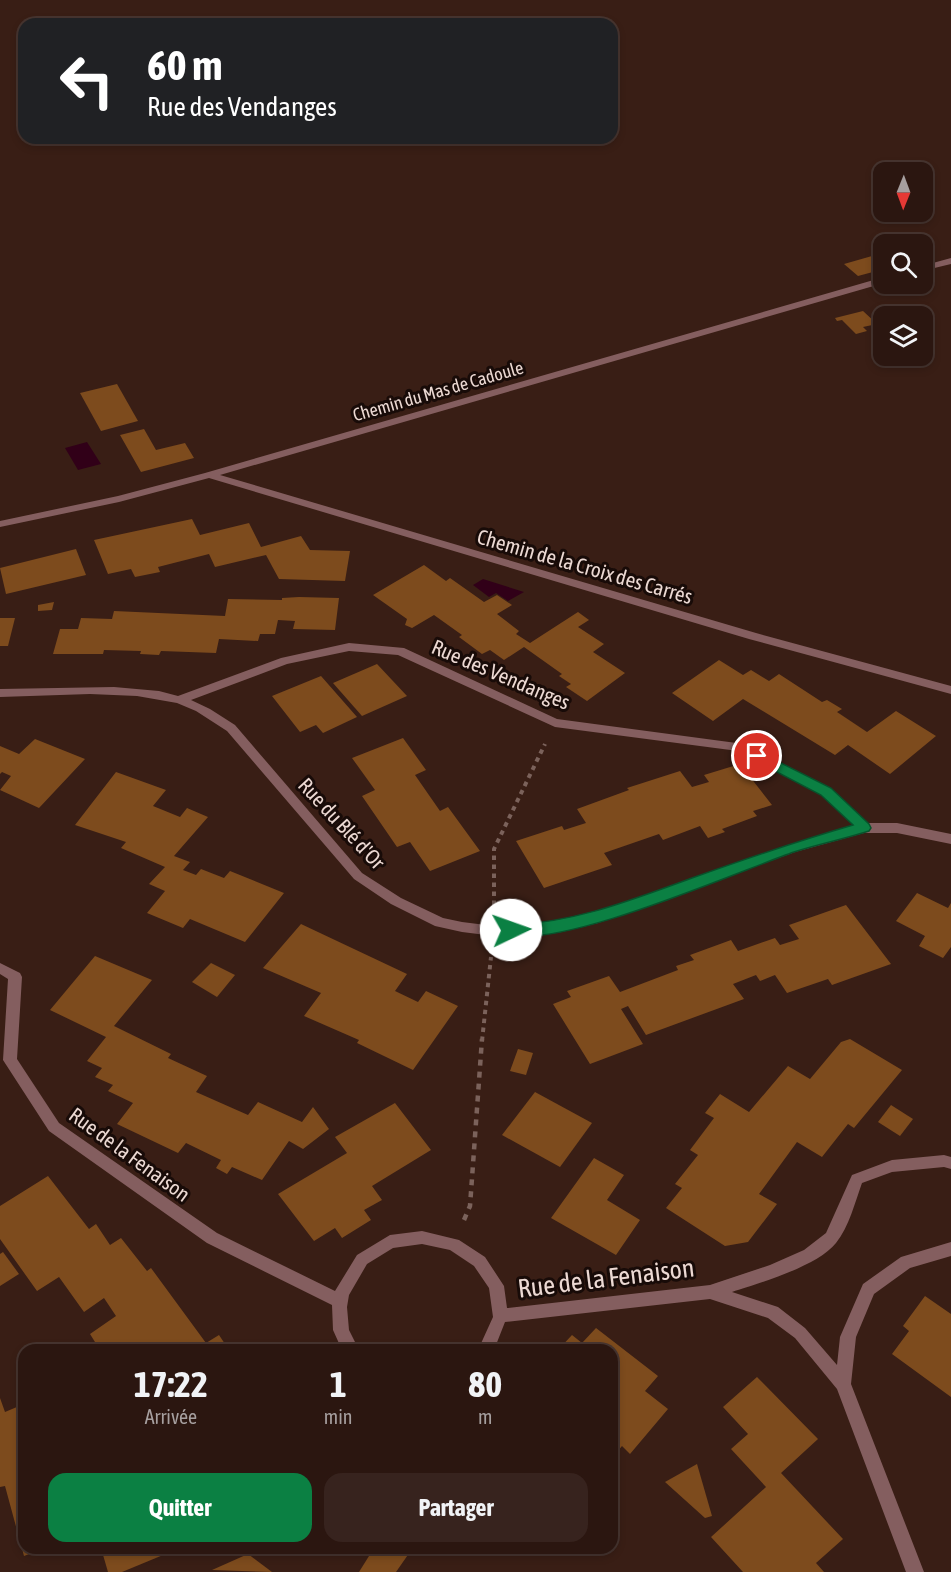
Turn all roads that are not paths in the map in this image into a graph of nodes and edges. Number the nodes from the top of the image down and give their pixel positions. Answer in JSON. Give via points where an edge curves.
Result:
{"nodes":[{"id":1,"x":951,"y":261,"type":"edge"},
{"id":2,"x":933,"y":266,"type":"edge"},
{"id":3,"x":873,"y":283,"type":"edge"},
{"id":4,"x":209,"y":475,"type":"junction"},
{"id":5,"x":0,"y":524,"type":"edge"},
{"id":6,"x":951,"y":690,"type":"edge"},
{"id":7,"x":0,"y":693,"type":"edge"},
{"id":8,"x":179,"y":700,"type":"junction"},
{"id":9,"x":864,"y":828,"type":"junction"},
{"id":10,"x":951,"y":839,"type":"edge"},
{"id":11,"x":0,"y":968,"type":"edge"},
{"id":12,"x":951,"y":1162,"type":"edge"},
{"id":13,"x":951,"y":1249,"type":"edge"},
{"id":14,"x":710,"y":1292,"type":"junction"},
{"id":15,"x":339,"y":1301,"type":"junction"},
{"id":16,"x":500,"y":1316,"type":"junction"},
{"id":17,"x":348,"y":1344,"type":"edge"},
{"id":18,"x":490,"y":1344,"type":"edge"},
{"id":19,"x":843,"y":1384,"type":"junction"},
{"id":20,"x":915,"y":1572,"type":"edge"}],
"edges":[{"from":1,"to":2,"type":"street"},
{"from":3,"to":4,"type":"street","name":"Chemin du Mas de Cadoule"},
{"from":4,"to":5,"type":"street","name":"Chemin du Mas de Cadoule"},
{"from":4,"to":6,"type":"street","name":"Chemin de la Croix des Carrés","via":[[753,636]]},
{"from":7,"to":8,"type":"street","name":"Rue du Blé d'Or","via":[[140,691]]},
{"from":8,"to":9,"type":"street","name":"Rue des Vendanges","via":[[285,661],[349,647],[400,651],[555,723],[740,747],[826,791]]},
{"from":8,"to":9,"type":"street","name":"Rue du Blé d'Or","via":[[211,713],[231,728],[358,876],[396,901],[440,921],[494,931],[546,929],[598,918],[792,848]]},
{"from":9,"to":10,"type":"street","name":"Rue du Blé d'Or","via":[[897,828]]},
{"from":11,"to":15,"type":"street","name":"Rue de la Fenaison","via":[[15,977],[10,1060],[54,1127],[212,1238]]},
{"from":12,"to":14,"type":"street","via":[[892,1166],[857,1179],[831,1239],[808,1255]]},
{"from":13,"to":19,"type":"street","via":[[906,1262],[868,1289],[848,1337]]},
{"from":14,"to":16,"type":"street","name":"Rue de la Fenaison"},
{"from":14,"to":19,"type":"street","name":"Rue de la Fenaison","via":[[773,1312],[800,1333]]},
{"from":15,"to":16,"type":"street","name":"Rue de la Fenaison","via":[[347,1279],[362,1260],[381,1246],[404,1238],[429,1237],[453,1242],[473,1254],[489,1272],[498,1293]]},
{"from":15,"to":17,"type":"street","name":"Rue de la Fenaison","via":[[339,1324]]},
{"from":16,"to":18,"type":"street","name":"Rue de la Fenaison"},
{"from":19,"to":20,"type":"street","name":"Rue de la Fenaison"}]}
